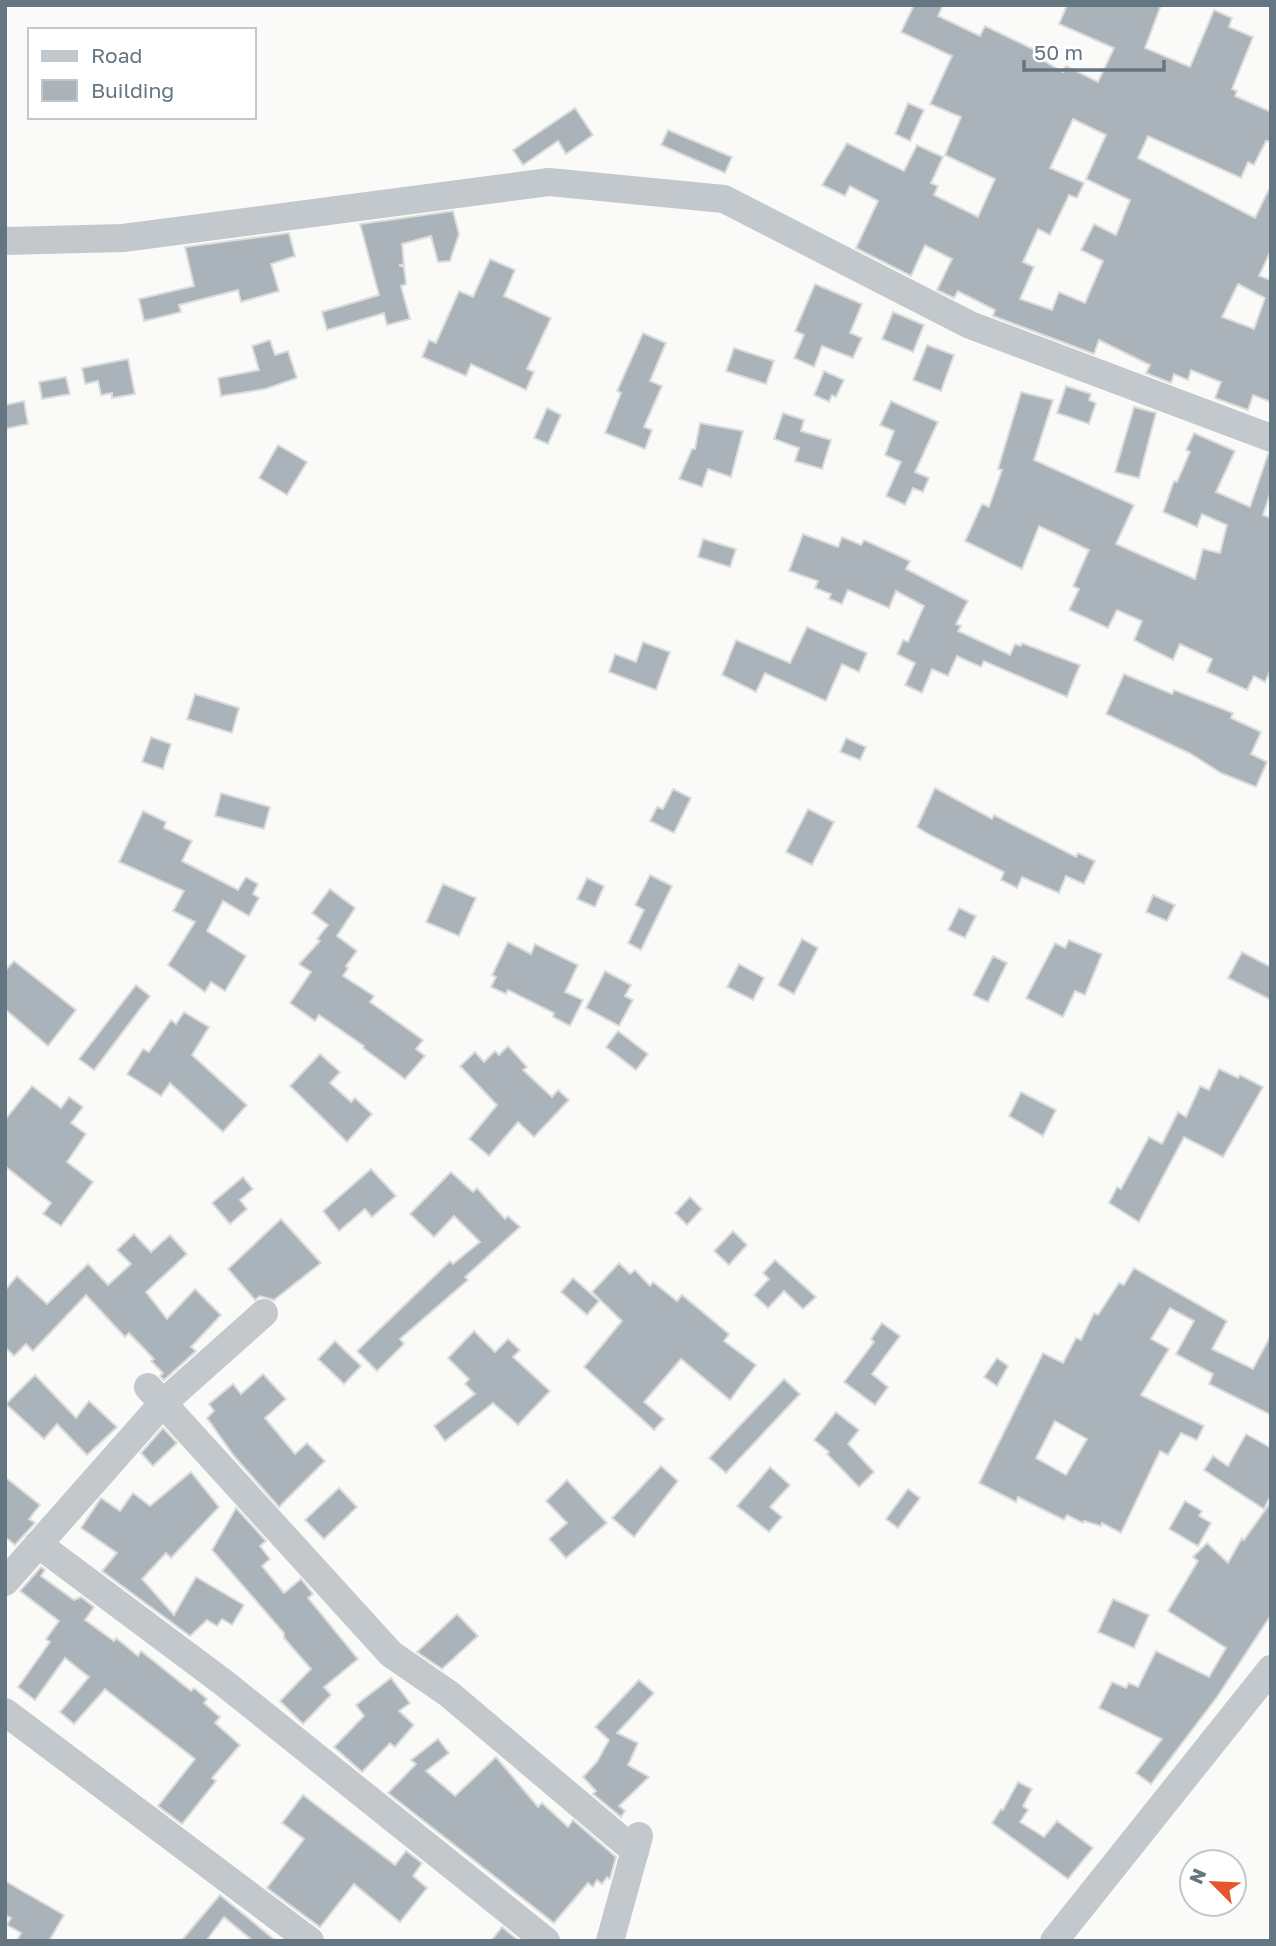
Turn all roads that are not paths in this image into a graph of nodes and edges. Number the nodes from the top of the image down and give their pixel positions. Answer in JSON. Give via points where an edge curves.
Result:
{"nodes":[{"id":1,"x":5,"y":240,"type":"edge"},
{"id":2,"x":1271,"y":438,"type":"edge"},
{"id":3,"x":264,"y":1313,"type":"dead end"},
{"id":4,"x":156,"y":1395,"type":"junction"},
{"id":5,"x":38,"y":1544,"type":"junction"},
{"id":6,"x":5,"y":1582,"type":"edge"},
{"id":7,"x":1271,"y":1669,"type":"edge"},
{"id":8,"x":5,"y":1712,"type":"edge"},
{"id":9,"x":310,"y":1941,"type":"edge"},
{"id":10,"x":546,"y":1941,"type":"edge"},
{"id":11,"x":610,"y":1941,"type":"edge"},
{"id":12,"x":1054,"y":1941,"type":"edge"}],
"edges":[{"from":1,"to":2,"type":"street","via":[[123,238],[549,181],[724,199],[970,325]]},
{"from":3,"to":4,"type":"street"},
{"from":4,"to":5,"type":"street"},
{"from":4,"to":11,"type":"street","via":[[391,1654],[449,1694],[637,1843]]},
{"from":5,"to":6,"type":"street"},
{"from":5,"to":10,"type":"street","via":[[224,1683]]},
{"from":7,"to":12,"type":"street"},
{"from":8,"to":9,"type":"street"}]}
